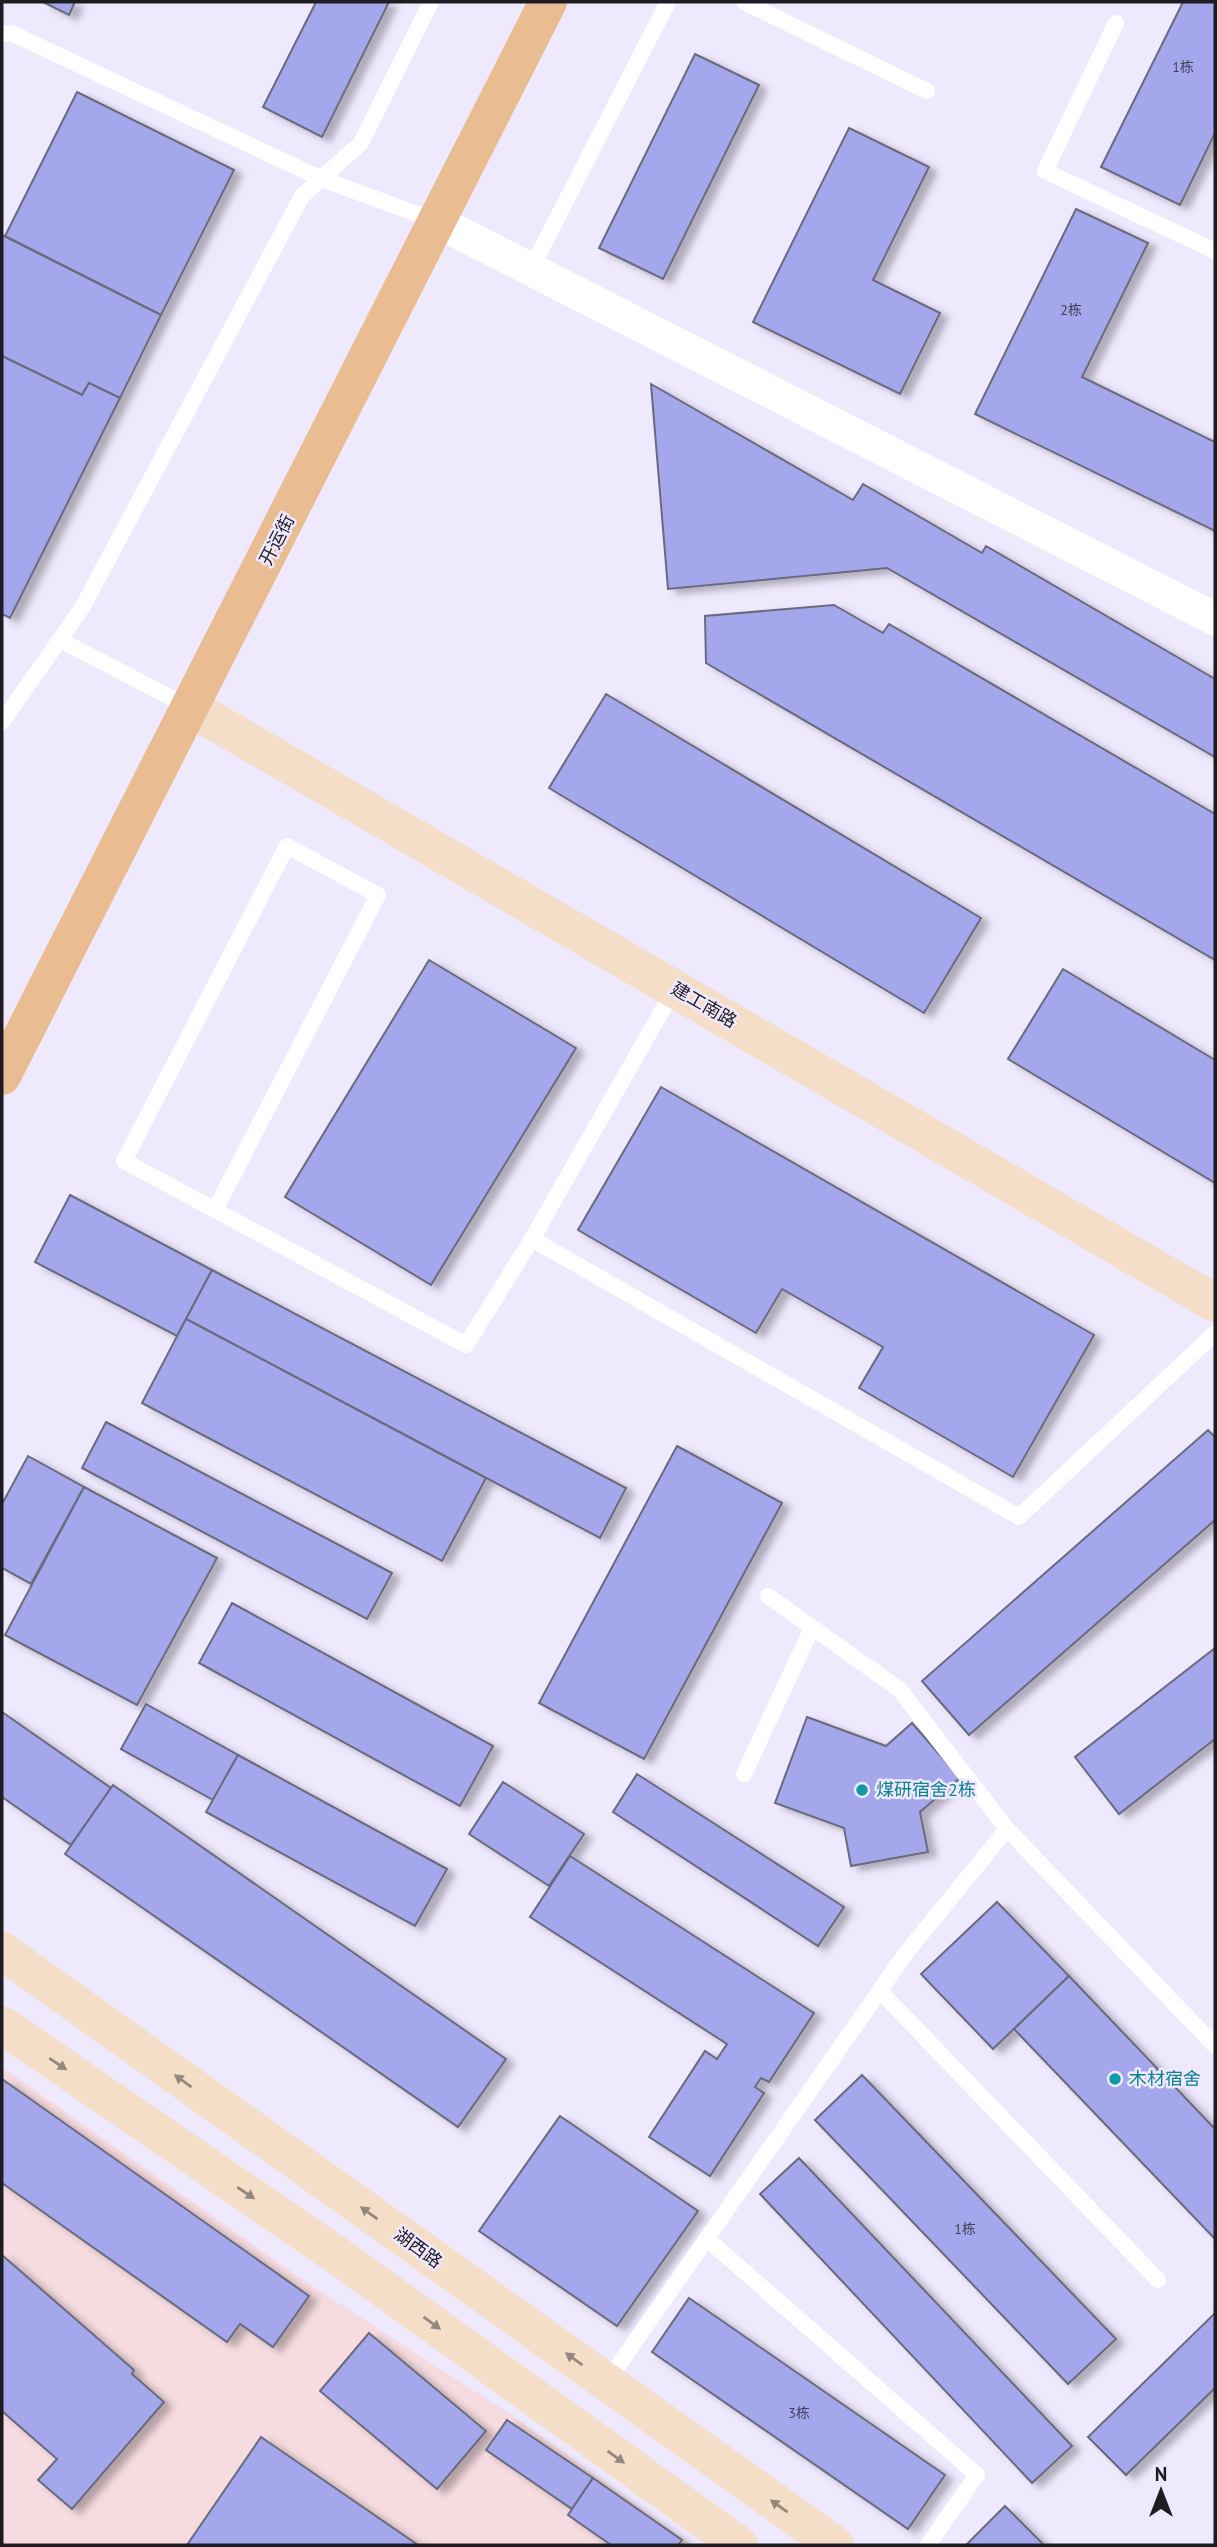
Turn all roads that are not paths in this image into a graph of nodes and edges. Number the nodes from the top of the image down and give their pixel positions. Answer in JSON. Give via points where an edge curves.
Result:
{"nodes":[{"id":1,"x":430,"y":2,"type":"edge"},
{"id":2,"x":548,"y":2,"type":"edge"},
{"id":3,"x":668,"y":2,"type":"edge"},
{"id":4,"x":744,"y":2,"type":"edge"},
{"id":5,"x":1116,"y":23,"type":"dead end"},
{"id":6,"x":2,"y":34,"type":"edge"},
{"id":7,"x":927,"y":91,"type":"dead end"},
{"id":8,"x":322,"y":178,"type":"junction"},
{"id":9,"x":438,"y":222,"type":"junction"},
{"id":10,"x":1215,"y":251,"type":"edge"},
{"id":11,"x":531,"y":269,"type":"junction"},
{"id":12,"x":1215,"y":620,"type":"edge"},
{"id":13,"x":60,"y":639,"type":"junction"},
{"id":14,"x":191,"y":708,"type":"junction"},
{"id":15,"x":2,"y":722,"type":"edge"},
{"id":16,"x":675,"y":988,"type":"junction"},
{"id":17,"x":2,"y":1076,"type":"edge"},
{"id":18,"x":215,"y":1210,"type":"junction"},
{"id":19,"x":532,"y":1238,"type":"junction"},
{"id":20,"x":1215,"y":1303,"type":"edge"},
{"id":21,"x":1215,"y":1333,"type":"edge"},
{"id":22,"x":768,"y":1596,"type":"dead end"},
{"id":23,"x":812,"y":1628,"type":"junction"},
{"id":24,"x":744,"y":1774,"type":"dead end"},
{"id":25,"x":1007,"y":1829,"type":"junction"},
{"id":26,"x":2,"y":1951,"type":"edge"},
{"id":27,"x":880,"y":1991,"type":"junction"},
{"id":28,"x":2,"y":2025,"type":"edge"},
{"id":29,"x":1215,"y":2046,"type":"edge"},
{"id":30,"x":707,"y":2239,"type":"junction"},
{"id":31,"x":1158,"y":2280,"type":"dead end"},
{"id":32,"x":606,"y":2383,"type":"junction"},
{"id":33,"x":738,"y":2545,"type":"edge"},
{"id":34,"x":835,"y":2545,"type":"edge"},
{"id":35,"x":928,"y":2545,"type":"edge"}],
"edges":[{"from":1,"to":8,"type":"lane","via":[[361,143]]},
{"from":2,"to":9,"type":"main road","name":"开运街"},
{"from":3,"to":11,"type":"lane"},
{"from":4,"to":7,"type":"lane"},
{"from":5,"to":10,"type":"lane","via":[[1045,171]]},
{"from":6,"to":8,"type":"lane","via":[[11,33]]},
{"from":8,"to":9,"type":"lane"},
{"from":8,"to":13,"type":"lane","via":[[302,196],[82,608]]},
{"from":9,"to":11,"type":"street"},
{"from":9,"to":14,"type":"main road","name":"开运街"},
{"from":11,"to":12,"type":"street"},
{"from":13,"to":14,"type":"lane"},
{"from":13,"to":15,"type":"lane"},
{"from":14,"to":16,"type":"main road","name":"建工南路"},
{"from":14,"to":17,"type":"main road","name":"开运街"},
{"from":16,"to":19,"type":"lane"},
{"from":16,"to":20,"type":"main road","name":"建工南路"},
{"from":18,"to":18,"type":"lane","via":[[124,1161],[287,846],[378,895]]},
{"from":18,"to":19,"type":"lane","via":[[466,1345]]},
{"from":19,"to":21,"type":"lane","via":[[1019,1517]]},
{"from":22,"to":23,"type":"lane"},
{"from":23,"to":24,"type":"lane"},
{"from":23,"to":25,"type":"lane","via":[[899,1689]]},
{"from":25,"to":27,"type":"lane"},
{"from":25,"to":29,"type":"lane"},
{"from":32,"to":26,"type":"main road","name":"湖西路","one_way":true},
{"from":27,"to":30,"type":"lane"},
{"from":27,"to":31,"type":"lane"},
{"from":28,"to":33,"type":"main road","one_way":true,"via":[[348,2263]]},
{"from":30,"to":32,"type":"lane"},
{"from":30,"to":35,"type":"lane","via":[[977,2475]]},
{"from":34,"to":32,"type":"main road","name":"湖西路","one_way":true}]}
